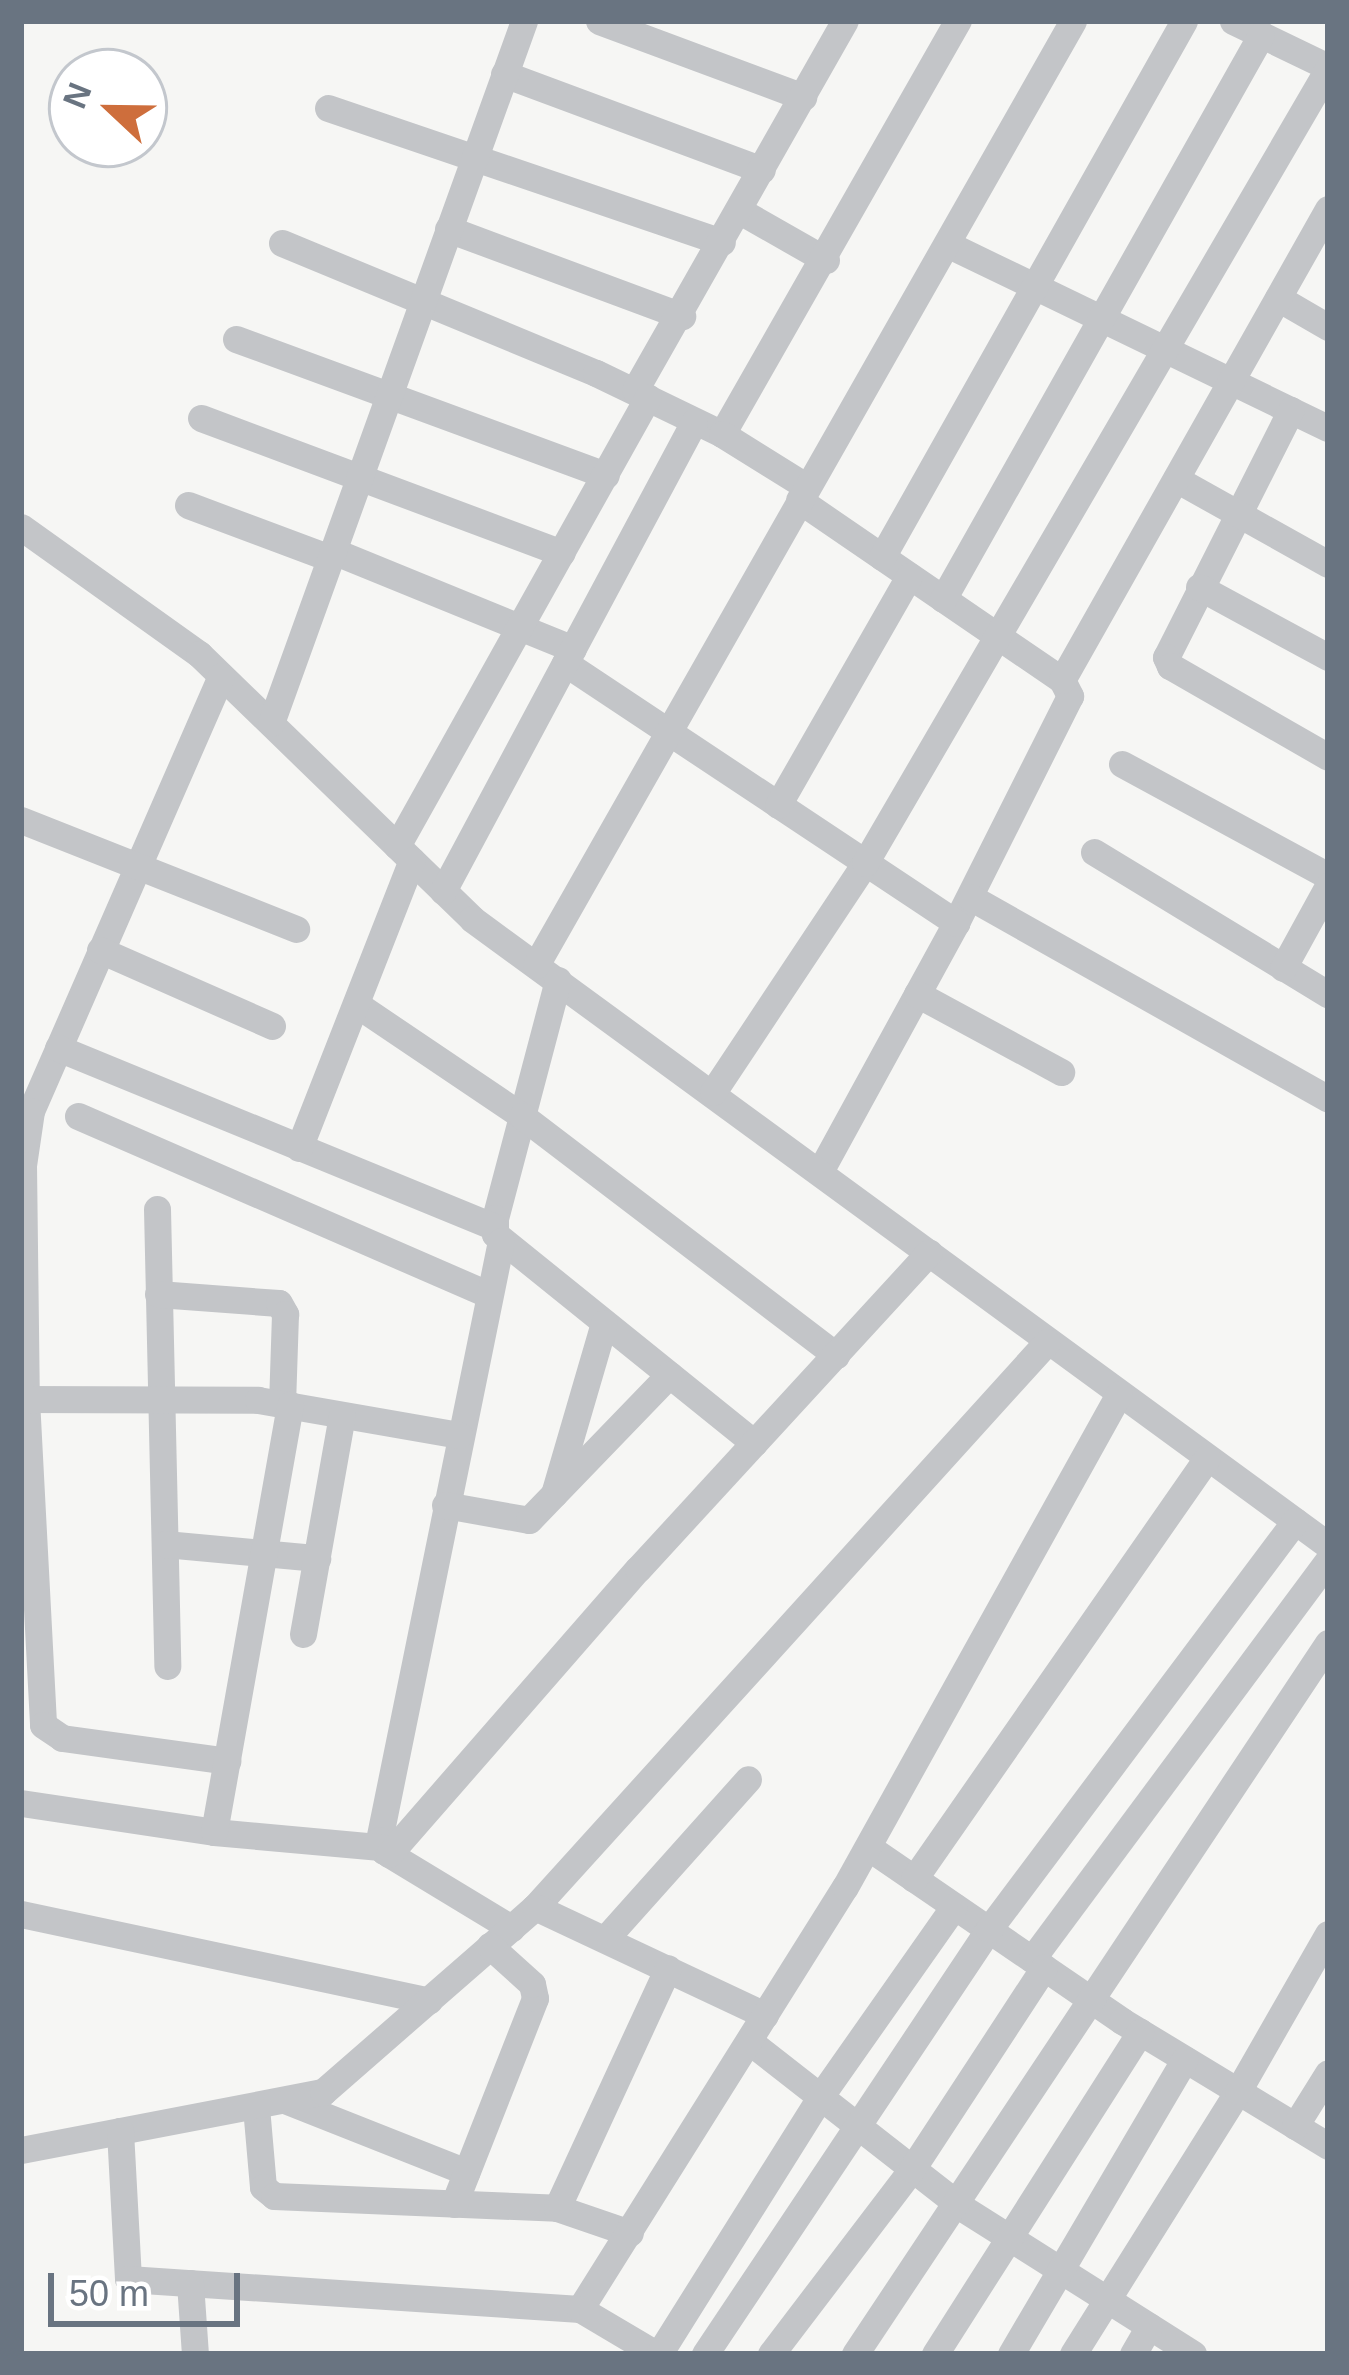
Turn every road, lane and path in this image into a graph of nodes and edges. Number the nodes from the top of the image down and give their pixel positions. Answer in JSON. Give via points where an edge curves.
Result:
{"nodes":[{"id":1,"x":524,"y":21,"type":"edge"},
{"id":2,"x":598,"y":21,"type":"edge"},
{"id":3,"x":845,"y":21,"type":"edge"},
{"id":4,"x":958,"y":21,"type":"edge"},
{"id":5,"x":1073,"y":21,"type":"edge"},
{"id":6,"x":1184,"y":21,"type":"edge"},
{"id":7,"x":1233,"y":21,"type":"edge"},
{"id":8,"x":1261,"y":34,"type":"junction"},
{"id":9,"x":1328,"y":68,"type":"edge"},
{"id":10,"x":504,"y":74,"type":"junction"},
{"id":11,"x":803,"y":97,"type":"junction"},
{"id":12,"x":328,"y":108,"type":"dead end"},
{"id":13,"x":473,"y":158,"type":"junction"},
{"id":14,"x":762,"y":170,"type":"junction"},
{"id":15,"x":1328,"y":209,"type":"edge"},
{"id":16,"x":740,"y":211,"type":"junction"},
{"id":17,"x":448,"y":229,"type":"junction"},
{"id":18,"x":722,"y":242,"type":"junction"},
{"id":19,"x":282,"y":243,"type":"dead end"},
{"id":20,"x":947,"y":244,"type":"junction"},
{"id":21,"x":826,"y":260,"type":"junction"},
{"id":22,"x":1033,"y":288,"type":"junction"},
{"id":23,"x":1278,"y":298,"type":"junction"},
{"id":24,"x":423,"y":301,"type":"junction"},
{"id":25,"x":682,"y":316,"type":"junction"},
{"id":26,"x":1102,"y":320,"type":"junction"},
{"id":27,"x":1328,"y":327,"type":"edge"},
{"id":28,"x":236,"y":339,"type":"dead end"},
{"id":29,"x":1165,"y":349,"type":"junction"},
{"id":30,"x":1232,"y":381,"type":"junction"},
{"id":31,"x":641,"y":393,"type":"junction"},
{"id":32,"x":389,"y":394,"type":"junction"},
{"id":33,"x":1291,"y":410,"type":"junction"},
{"id":34,"x":201,"y":418,"type":"dead end"},
{"id":35,"x":694,"y":422,"type":"junction"},
{"id":36,"x":1328,"y":428,"type":"edge"},
{"id":37,"x":722,"y":434,"type":"junction"},
{"id":38,"x":606,"y":475,"type":"junction"},
{"id":39,"x":360,"y":477,"type":"junction"},
{"id":40,"x":1176,"y":479,"type":"junction"},
{"id":41,"x":803,"y":493,"type":"junction"},
{"id":42,"x":188,"y":505,"type":"dead end"},
{"id":43,"x":1237,"y":513,"type":"junction"},
{"id":44,"x":21,"y":527,"type":"edge"},
{"id":45,"x":562,"y":553,"type":"junction"},
{"id":46,"x":332,"y":554,"type":"junction"},
{"id":47,"x":882,"y":557,"type":"junction"},
{"id":48,"x":1328,"y":564,"type":"edge"},
{"id":49,"x":909,"y":576,"type":"junction"},
{"id":50,"x":1199,"y":587,"type":"junction"},
{"id":51,"x":943,"y":599,"type":"junction"},
{"id":52,"x":522,"y":626,"type":"junction"},
{"id":53,"x":999,"y":638,"type":"junction"},
{"id":54,"x":569,"y":656,"type":"junction"},
{"id":55,"x":1328,"y":656,"type":"edge"},
{"id":56,"x":221,"y":676,"type":"junction"},
{"id":57,"x":1062,"y":680,"type":"junction"},
{"id":58,"x":271,"y":723,"type":"junction"},
{"id":59,"x":666,"y":730,"type":"junction"},
{"id":60,"x":1328,"y":757,"type":"edge"},
{"id":61,"x":1123,"y":764,"type":"dead end"},
{"id":62,"x":778,"y":805,"type":"junction"},
{"id":63,"x":21,"y":820,"type":"edge"},
{"id":64,"x":1094,"y":852,"type":"dead end"},
{"id":65,"x":405,"y":853,"type":"junction"},
{"id":66,"x":866,"y":863,"type":"junction"},
{"id":67,"x":135,"y":866,"type":"junction"},
{"id":68,"x":1328,"y":886,"type":"edge"},
{"id":69,"x":443,"y":891,"type":"junction"},
{"id":70,"x":970,"y":897,"type":"junction"},
{"id":71,"x":956,"y":923,"type":"junction"},
{"id":72,"x":296,"y":928,"type":"dead end"},
{"id":73,"x":100,"y":950,"type":"junction"},
{"id":74,"x":1283,"y":968,"type":"junction"},
{"id":75,"x":547,"y":972,"type":"junction"},
{"id":76,"x":917,"y":994,"type":"junction"},
{"id":77,"x":1328,"y":994,"type":"edge"},
{"id":78,"x":356,"y":1004,"type":"junction"},
{"id":79,"x":272,"y":1026,"type":"dead end"},
{"id":80,"x":58,"y":1048,"type":"junction"},
{"id":81,"x":1061,"y":1072,"type":"dead end"},
{"id":82,"x":713,"y":1092,"type":"junction"},
{"id":83,"x":1328,"y":1099,"type":"edge"},
{"id":84,"x":78,"y":1116,"type":"dead end"},
{"id":85,"x":522,"y":1116,"type":"junction"},
{"id":86,"x":299,"y":1148,"type":"junction"},
{"id":87,"x":820,"y":1171,"type":"junction"},
{"id":88,"x":158,"y":1209,"type":"dead end"},
{"id":89,"x":22,"y":1211,"type":"edge"},
{"id":90,"x":497,"y":1234,"type":"junction"},
{"id":91,"x":929,"y":1253,"type":"junction"},
{"id":92,"x":158,"y":1294,"type":"junction"},
{"id":93,"x":490,"y":1295,"type":"junction"},
{"id":94,"x":604,"y":1323,"type":"junction"},
{"id":95,"x":1047,"y":1342,"type":"junction"},
{"id":96,"x":836,"y":1355,"type":"junction"},
{"id":97,"x":669,"y":1375,"type":"junction"},
{"id":98,"x":1119,"y":1394,"type":"junction"},
{"id":99,"x":23,"y":1399,"type":"edge"},
{"id":100,"x":159,"y":1400,"type":"junction"},
{"id":101,"x":286,"y":1405,"type":"junction"},
{"id":102,"x":342,"y":1415,"type":"junction"},
{"id":103,"x":459,"y":1435,"type":"junction"},
{"id":104,"x":754,"y":1443,"type":"junction"},
{"id":105,"x":1207,"y":1458,"type":"junction"},
{"id":106,"x":553,"y":1498,"type":"junction"},
{"id":107,"x":445,"y":1505,"type":"junction"},
{"id":108,"x":1295,"y":1521,"type":"junction"},
{"id":109,"x":165,"y":1544,"type":"junction"},
{"id":110,"x":1328,"y":1545,"type":"edge"},
{"id":111,"x":264,"y":1552,"type":"junction"},
{"id":112,"x":317,"y":1558,"type":"junction"},
{"id":113,"x":1328,"y":1560,"type":"edge"},
{"id":114,"x":28,"y":1577,"type":"edge"},
{"id":115,"x":303,"y":1634,"type":"dead end"},
{"id":116,"x":1328,"y":1643,"type":"edge"},
{"id":117,"x":166,"y":1666,"type":"dead end"},
{"id":118,"x":227,"y":1761,"type":"junction"},
{"id":119,"x":748,"y":1779,"type":"dead end"},
{"id":120,"x":21,"y":1803,"type":"edge"},
{"id":121,"x":214,"y":1832,"type":"junction"},
{"id":122,"x":868,"y":1847,"type":"junction"},
{"id":123,"x":385,"y":1850,"type":"junction"},
{"id":124,"x":914,"y":1879,"type":"junction"},
{"id":125,"x":954,"y":1906,"type":"junction"},
{"id":126,"x":535,"y":1907,"type":"junction"},
{"id":127,"x":21,"y":1914,"type":"edge"},
{"id":128,"x":988,"y":1929,"type":"junction"},
{"id":129,"x":1328,"y":1934,"type":"edge"},
{"id":130,"x":501,"y":1937,"type":"junction"},
{"id":131,"x":606,"y":1938,"type":"junction"},
{"id":132,"x":1038,"y":1963,"type":"junction"},
{"id":133,"x":668,"y":1968,"type":"junction"},
{"id":134,"x":1088,"y":1998,"type":"junction"},
{"id":135,"x":429,"y":2000,"type":"junction"},
{"id":136,"x":765,"y":2015,"type":"junction"},
{"id":137,"x":1140,"y":2032,"type":"junction"},
{"id":138,"x":749,"y":2042,"type":"junction"},
{"id":139,"x":1185,"y":2059,"type":"junction"},
{"id":140,"x":1328,"y":2073,"type":"edge"},
{"id":141,"x":1238,"y":2091,"type":"junction"},
{"id":142,"x":820,"y":2096,"type":"junction"},
{"id":143,"x":286,"y":2102,"type":"junction"},
{"id":144,"x":256,"y":2107,"type":"junction"},
{"id":145,"x":1295,"y":2126,"type":"junction"},
{"id":146,"x":860,"y":2128,"type":"junction"},
{"id":147,"x":120,"y":2131,"type":"junction"},
{"id":148,"x":1328,"y":2146,"type":"edge"},
{"id":149,"x":21,"y":2150,"type":"edge"},
{"id":150,"x":912,"y":2169,"type":"junction"},
{"id":151,"x":466,"y":2172,"type":"junction"},
{"id":152,"x":454,"y":2204,"type":"junction"},
{"id":153,"x":958,"y":2204,"type":"junction"},
{"id":154,"x":557,"y":2208,"type":"junction"},
{"id":155,"x":630,"y":2233,"type":"junction"},
{"id":156,"x":1009,"y":2237,"type":"junction"},
{"id":157,"x":1061,"y":2271,"type":"junction"},
{"id":158,"x":190,"y":2283,"type":"junction"},
{"id":159,"x":1105,"y":2298,"type":"junction"},
{"id":160,"x":580,"y":2309,"type":"junction"},
{"id":161,"x":1149,"y":2326,"type":"junction"},
{"id":162,"x":650,"y":2352,"type":"edge"},
{"id":163,"x":195,"y":2354,"type":"edge"},
{"id":164,"x":705,"y":2354,"type":"edge"},
{"id":165,"x":771,"y":2354,"type":"edge"},
{"id":166,"x":855,"y":2354,"type":"edge"},
{"id":167,"x":935,"y":2354,"type":"edge"},
{"id":168,"x":1011,"y":2354,"type":"edge"},
{"id":169,"x":1072,"y":2354,"type":"edge"},
{"id":170,"x":1132,"y":2354,"type":"edge"},
{"id":171,"x":1193,"y":2354,"type":"edge"}],
"edges":[{"from":1,"to":10,"type":"street"},
{"from":2,"to":11,"type":"street"},
{"from":3,"to":11,"type":"street"},
{"from":4,"to":21,"type":"street"},
{"from":5,"to":20,"type":"street"},
{"from":6,"to":22,"type":"street"},
{"from":7,"to":8,"type":"street"},
{"from":8,"to":9,"type":"street"},
{"from":8,"to":26,"type":"street"},
{"from":9,"to":29,"type":"street"},
{"from":10,"to":13,"type":"street"},
{"from":10,"to":14,"type":"street"},
{"from":11,"to":14,"type":"street"},
{"from":12,"to":13,"type":"street"},
{"from":13,"to":17,"type":"street"},
{"from":13,"to":18,"type":"street"},
{"from":14,"to":16,"type":"street"},
{"from":15,"to":23,"type":"street"},
{"from":16,"to":18,"type":"street"},
{"from":16,"to":21,"type":"street"},
{"from":17,"to":24,"type":"street"},
{"from":17,"to":25,"type":"street"},
{"from":18,"to":25,"type":"street"},
{"from":19,"to":24,"type":"street"},
{"from":20,"to":22,"type":"street"},
{"from":20,"to":41,"type":"street"},
{"from":21,"to":37,"type":"street"},
{"from":22,"to":26,"type":"street"},
{"from":22,"to":47,"type":"street"},
{"from":23,"to":27,"type":"street"},
{"from":23,"to":30,"type":"street"},
{"from":24,"to":31,"type":"street"},
{"from":24,"to":32,"type":"street"},
{"from":25,"to":31,"type":"street"},
{"from":26,"to":29,"type":"street"},
{"from":26,"to":51,"type":"street"},
{"from":28,"to":32,"type":"street"},
{"from":29,"to":30,"type":"street"},
{"from":29,"to":53,"type":"street"},
{"from":30,"to":33,"type":"street"},
{"from":30,"to":40,"type":"street"},
{"from":31,"to":35,"type":"street"},
{"from":31,"to":38,"type":"street"},
{"from":32,"to":38,"type":"street"},
{"from":32,"to":39,"type":"street"},
{"from":33,"to":36,"type":"street"},
{"from":33,"to":43,"type":"street"},
{"from":34,"to":39,"type":"street"},
{"from":35,"to":37,"type":"street"},
{"from":35,"to":54,"type":"street"},
{"from":37,"to":41,"type":"street"},
{"from":38,"to":45,"type":"street"},
{"from":39,"to":45,"type":"street"},
{"from":39,"to":46,"type":"street"},
{"from":40,"to":43,"type":"street"},
{"from":40,"to":57,"type":"street"},
{"from":41,"to":47,"type":"street"},
{"from":41,"to":59,"type":"street"},
{"from":42,"to":46,"type":"street"},
{"from":43,"to":48,"type":"street"},
{"from":43,"to":50,"type":"street"},
{"from":44,"to":56,"type":"street"},
{"from":45,"to":52,"type":"street"},
{"from":46,"to":52,"type":"street"},
{"from":46,"to":58,"type":"street"},
{"from":47,"to":49,"type":"street"},
{"from":49,"to":51,"type":"street"},
{"from":49,"to":62,"type":"street"},
{"from":50,"to":55,"type":"street"},
{"from":50,"to":60,"type":"street","via":[[1167,663]]},
{"from":51,"to":53,"type":"street"},
{"from":52,"to":54,"type":"street"},
{"from":52,"to":65,"type":"street"},
{"from":53,"to":57,"type":"street"},
{"from":53,"to":66,"type":"street"},
{"from":54,"to":59,"type":"street"},
{"from":54,"to":69,"type":"street"},
{"from":56,"to":58,"type":"street"},
{"from":56,"to":67,"type":"street"},
{"from":57,"to":70,"type":"street","via":[[1068,706]]},
{"from":58,"to":65,"type":"street"},
{"from":59,"to":62,"type":"street"},
{"from":59,"to":75,"type":"street"},
{"from":61,"to":68,"type":"street"},
{"from":62,"to":66,"type":"street"},
{"from":63,"to":67,"type":"street"},
{"from":64,"to":74,"type":"street"},
{"from":65,"to":69,"type":"street"},
{"from":65,"to":78,"type":"street"},
{"from":66,"to":71,"type":"street"},
{"from":66,"to":82,"type":"street"},
{"from":67,"to":72,"type":"street"},
{"from":67,"to":73,"type":"street"},
{"from":68,"to":74,"type":"street"},
{"from":69,"to":75,"type":"street"},
{"from":70,"to":71,"type":"street"},
{"from":70,"to":83,"type":"street"},
{"from":71,"to":76,"type":"street"},
{"from":73,"to":79,"type":"street"},
{"from":73,"to":80,"type":"street"},
{"from":74,"to":77,"type":"street"},
{"from":75,"to":82,"type":"street"},
{"from":75,"to":85,"type":"street"},
{"from":76,"to":81,"type":"street"},
{"from":76,"to":87,"type":"street"},
{"from":78,"to":85,"type":"street"},
{"from":78,"to":86,"type":"street"},
{"from":80,"to":86,"type":"street"},
{"from":80,"to":89,"type":"street","via":[[25,1129]]},
{"from":82,"to":87,"type":"street"},
{"from":84,"to":93,"type":"street"},
{"from":85,"to":90,"type":"street"},
{"from":85,"to":96,"type":"street"},
{"from":86,"to":90,"type":"street"},
{"from":87,"to":91,"type":"street"},
{"from":88,"to":92,"type":"street"},
{"from":89,"to":99,"type":"street"},
{"from":90,"to":93,"type":"street"},
{"from":90,"to":94,"type":"street"},
{"from":91,"to":95,"type":"street"},
{"from":91,"to":96,"type":"street"},
{"from":92,"to":100,"type":"street"},
{"from":92,"to":101,"type":"street","via":[[279,1303]]},
{"from":93,"to":103,"type":"street"},
{"from":94,"to":97,"type":"street"},
{"from":94,"to":106,"type":"street"},
{"from":95,"to":98,"type":"street"},
{"from":95,"to":126,"type":"street"},
{"from":96,"to":104,"type":"street"},
{"from":97,"to":104,"type":"street"},
{"from":97,"to":106,"type":"street"},
{"from":98,"to":105,"type":"street"},
{"from":98,"to":122,"type":"street"},
{"from":99,"to":100,"type":"street"},
{"from":99,"to":114,"type":"street"},
{"from":100,"to":101,"type":"street"},
{"from":100,"to":109,"type":"street"},
{"from":101,"to":102,"type":"street"},
{"from":101,"to":111,"type":"street"},
{"from":102,"to":103,"type":"street"},
{"from":102,"to":112,"type":"street"},
{"from":103,"to":107,"type":"street"},
{"from":104,"to":123,"type":"street"},
{"from":105,"to":108,"type":"street"},
{"from":105,"to":124,"type":"street"},
{"from":106,"to":107,"type":"street","via":[[520,1521]]},
{"from":107,"to":123,"type":"street"},
{"from":108,"to":110,"type":"street"},
{"from":108,"to":128,"type":"street"},
{"from":109,"to":111,"type":"street"},
{"from":109,"to":117,"type":"street"},
{"from":111,"to":112,"type":"street"},
{"from":111,"to":118,"type":"street"},
{"from":112,"to":115,"type":"street"},
{"from":113,"to":132,"type":"street"},
{"from":114,"to":118,"type":"street","via":[[46,1731]]},
{"from":116,"to":134,"type":"street"},
{"from":118,"to":121,"type":"street"},
{"from":119,"to":131,"type":"street"},
{"from":120,"to":121,"type":"street"},
{"from":121,"to":123,"type":"street"},
{"from":122,"to":124,"type":"street"},
{"from":122,"to":136,"type":"street"},
{"from":123,"to":130,"type":"street"},
{"from":124,"to":125,"type":"street"},
{"from":125,"to":128,"type":"street"},
{"from":125,"to":142,"type":"street"},
{"from":126,"to":130,"type":"street"},
{"from":126,"to":131,"type":"street"},
{"from":127,"to":135,"type":"street"},
{"from":128,"to":132,"type":"street"},
{"from":128,"to":146,"type":"street"},
{"from":129,"to":141,"type":"street"},
{"from":130,"to":135,"type":"street"},
{"from":130,"to":151,"type":"street","via":[[535,1998]]},
{"from":131,"to":133,"type":"street"},
{"from":132,"to":134,"type":"street"},
{"from":132,"to":150,"type":"street"},
{"from":133,"to":136,"type":"street"},
{"from":133,"to":154,"type":"street"},
{"from":134,"to":137,"type":"street"},
{"from":134,"to":153,"type":"street"},
{"from":135,"to":143,"type":"street","via":[[338,2081]]},
{"from":136,"to":138,"type":"street"},
{"from":137,"to":139,"type":"street"},
{"from":137,"to":156,"type":"street"},
{"from":138,"to":142,"type":"street"},
{"from":138,"to":155,"type":"street"},
{"from":139,"to":141,"type":"street"},
{"from":139,"to":157,"type":"street"},
{"from":140,"to":145,"type":"street"},
{"from":141,"to":145,"type":"street"},
{"from":141,"to":159,"type":"street"},
{"from":142,"to":146,"type":"street"},
{"from":142,"to":162,"type":"street"},
{"from":143,"to":144,"type":"street"},
{"from":143,"to":151,"type":"street"},
{"from":144,"to":147,"type":"street"},
{"from":144,"to":152,"type":"street","via":[[268,2193]]},
{"from":145,"to":148,"type":"street"},
{"from":146,"to":150,"type":"street"},
{"from":146,"to":164,"type":"street"},
{"from":147,"to":149,"type":"street"},
{"from":147,"to":158,"type":"street","via":[[128,2279]]},
{"from":150,"to":153,"type":"street"},
{"from":150,"to":165,"type":"street"},
{"from":151,"to":152,"type":"street"},
{"from":152,"to":154,"type":"street"},
{"from":153,"to":156,"type":"street"},
{"from":153,"to":166,"type":"street"},
{"from":154,"to":155,"type":"street"},
{"from":155,"to":160,"type":"street"},
{"from":156,"to":157,"type":"street"},
{"from":156,"to":167,"type":"street"},
{"from":157,"to":159,"type":"street"},
{"from":157,"to":168,"type":"street"},
{"from":158,"to":160,"type":"street"},
{"from":158,"to":163,"type":"street"},
{"from":159,"to":161,"type":"street"},
{"from":159,"to":169,"type":"street"},
{"from":160,"to":162,"type":"street"},
{"from":161,"to":170,"type":"street"},
{"from":161,"to":171,"type":"street"}]}
